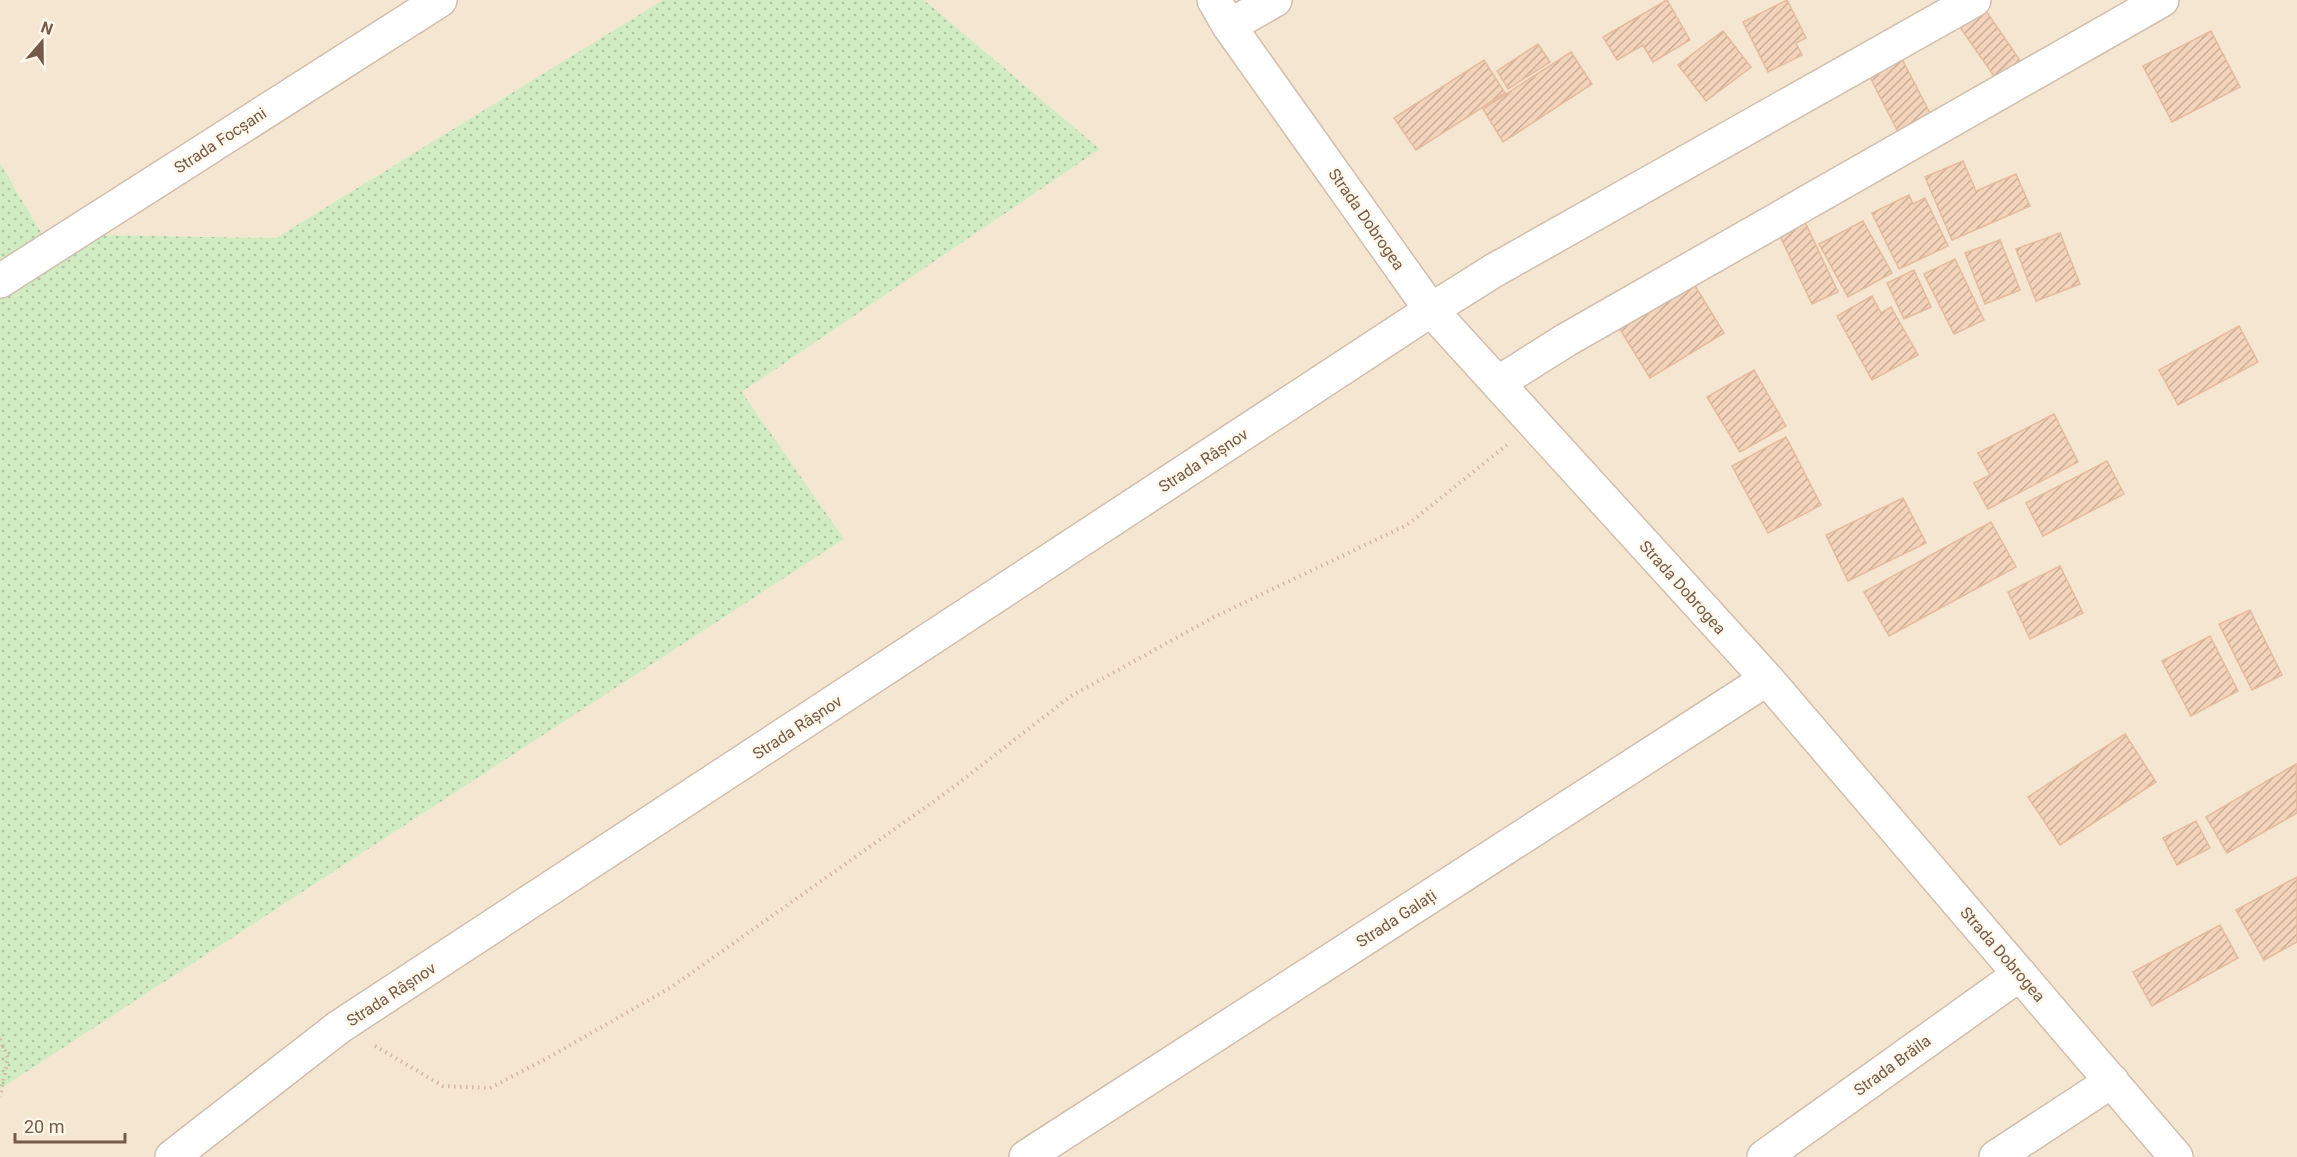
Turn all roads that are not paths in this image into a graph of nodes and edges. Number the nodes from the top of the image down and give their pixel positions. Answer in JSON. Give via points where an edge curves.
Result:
{"nodes":[{"id":1,"x":440,"y":0,"type":"edge"},
{"id":2,"x":1275,"y":0,"type":"edge"},
{"id":3,"x":1974,"y":0,"type":"edge"},
{"id":4,"x":2162,"y":0,"type":"edge"},
{"id":5,"x":1222,"y":13,"type":"edge"},
{"id":6,"x":0,"y":281,"type":"edge"},
{"id":7,"x":1431,"y":310,"type":"junction"},
{"id":8,"x":1498,"y":383,"type":"junction"},
{"id":9,"x":1767,"y":679,"type":"junction"},
{"id":10,"x":2020,"y":974,"type":"junction"},
{"id":11,"x":2112,"y":1081,"type":"junction"},
{"id":12,"x":172,"y":1157,"type":"edge"},
{"id":13,"x":1026,"y":1157,"type":"edge"},
{"id":14,"x":1764,"y":1157,"type":"edge"},
{"id":15,"x":1996,"y":1157,"type":"edge"},
{"id":16,"x":2176,"y":1157,"type":"edge"}],
"edges":[{"from":1,"to":6,"type":"street","name":"Strada Focșani"},
{"from":2,"to":5,"type":"street"},
{"from":3,"to":7,"type":"street","name":"Strada Râșnov","via":[[1493,271]]},
{"from":4,"to":8,"type":"street","via":[[1566,340]]},
{"from":5,"to":7,"type":"street","name":"Strada Dobrogea"},
{"from":7,"to":8,"type":"street","name":"Strada Dobrogea"},
{"from":7,"to":12,"type":"street","name":"Strada Râșnov","via":[[339,1028]]},
{"from":8,"to":9,"type":"street","name":"Strada Dobrogea"},
{"from":9,"to":10,"type":"street","name":"Strada Dobrogea"},
{"from":9,"to":13,"type":"street","name":"Strada Galați"},
{"from":10,"to":11,"type":"street","name":"Strada Dobrogea"},
{"from":10,"to":14,"type":"street","name":"Strada Brăila"},
{"from":11,"to":15,"type":"street"},
{"from":11,"to":16,"type":"street","name":"Strada Dobrogea"}]}
